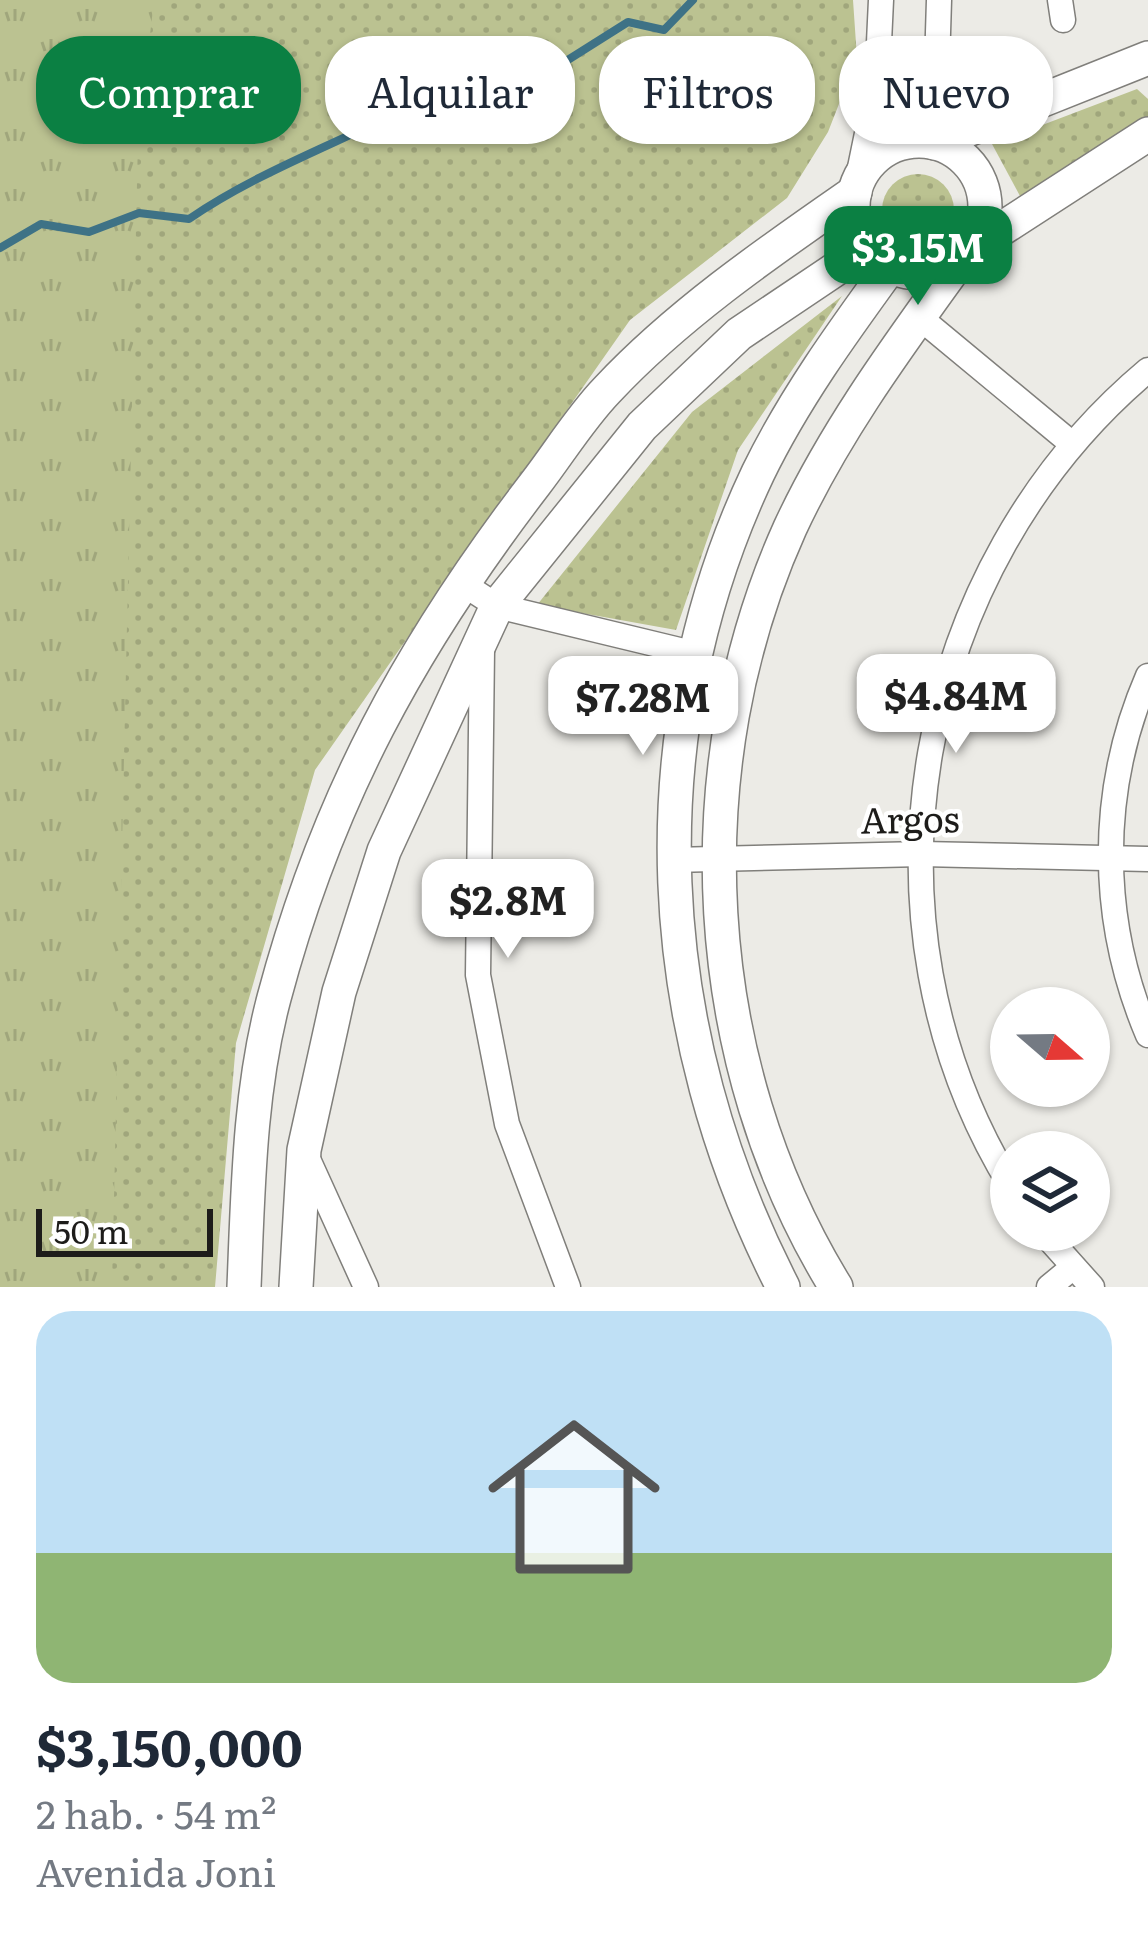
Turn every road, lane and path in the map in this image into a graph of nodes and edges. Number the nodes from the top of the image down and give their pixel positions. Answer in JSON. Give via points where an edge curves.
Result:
{"nodes":[{"id":1,"x":881,"y":0,"type":"edge"},
{"id":2,"x":939,"y":0,"type":"edge"},
{"id":3,"x":938,"y":36,"type":"edge"},
{"id":4,"x":1148,"y":58,"type":"edge"},
{"id":5,"x":1053,"y":94,"type":"edge"},
{"id":6,"x":1148,"y":134,"type":"edge"},
{"id":7,"x":920,"y":144,"type":"edge"},
{"id":8,"x":931,"y":144,"type":"edge"},
{"id":9,"x":855,"y":192,"type":"junction"},
{"id":10,"x":965,"y":254,"type":"junction"},
{"id":11,"x":878,"y":257,"type":"junction"},
{"id":12,"x":919,"y":316,"type":"junction"},
{"id":13,"x":1148,"y":370,"type":"edge"},
{"id":14,"x":1071,"y":443,"type":"junction"},
{"id":15,"x":460,"y":582,"type":"junction"},
{"id":16,"x":490,"y":619,"type":"junction"},
{"id":17,"x":696,"y":653,"type":"junction"},
{"id":18,"x":1148,"y":676,"type":"edge"},
{"id":19,"x":922,"y":854,"type":"junction"},
{"id":20,"x":1109,"y":858,"type":"junction"},
{"id":21,"x":1148,"y":859,"type":"edge"},
{"id":22,"x":673,"y":860,"type":"junction"},
{"id":23,"x":719,"y":860,"type":"junction"},
{"id":24,"x":1148,"y":1035,"type":"edge"},
{"id":25,"x":990,"y":1147,"type":"edge"},
{"id":26,"x":304,"y":1150,"type":"junction"},
{"id":27,"x":1058,"y":1251,"type":"edge"},
{"id":28,"x":1072,"y":1268,"type":"junction"},
{"id":29,"x":244,"y":1287,"type":"edge"},
{"id":30,"x":296,"y":1287,"type":"edge"},
{"id":31,"x":366,"y":1287,"type":"edge"},
{"id":32,"x":568,"y":1287,"type":"edge"},
{"id":33,"x":783,"y":1287,"type":"edge"},
{"id":34,"x":836,"y":1287,"type":"edge"},
{"id":35,"x":1048,"y":1287,"type":"edge"},
{"id":36,"x":1092,"y":1287,"type":"edge"}],
"edges":[{"from":1,"to":9,"type":"street","via":[[877,86]]},
{"from":2,"to":3,"type":"street"},
{"from":4,"to":5,"type":"street"},
{"from":6,"to":10,"type":"street"},
{"from":7,"to":9,"type":"street","via":[[879,155]]},
{"from":8,"to":10,"type":"street","via":[[971,166],[984,193],[983,223]]},
{"from":9,"to":11,"type":"street","via":[[855,221]]},
{"from":9,"to":15,"type":"street","via":[[779,244],[607,390]]},
{"from":10,"to":11,"type":"street","via":[[933,272]]},
{"from":10,"to":12,"type":"street"},
{"from":11,"to":16,"type":"street","via":[[740,334],[642,426]]},
{"from":11,"to":17,"type":"street","via":[[759,473]]},
{"from":12,"to":14,"type":"street"},
{"from":12,"to":23,"type":"street","via":[[822,464],[768,584],[727,748]]},
{"from":13,"to":14,"type":"street"},
{"from":14,"to":19,"type":"street","via":[[1007,534],[948,663],[926,756]]},
{"from":15,"to":16,"type":"street"},
{"from":15,"to":29,"type":"street","via":[[381,715],[317,861],[273,1002],[249,1152]]},
{"from":16,"to":17,"type":"street"},
{"from":16,"to":26,"type":"street","via":[[384,851],[339,992]]},
{"from":16,"to":32,"type":"street","via":[[478,975],[507,1124]]},
{"from":17,"to":22,"type":"street"},
{"from":18,"to":20,"type":"street","via":[[1118,773]]},
{"from":19,"to":20,"type":"street","name":"Argos"},
{"from":19,"to":23,"type":"street","name":"Argos"},
{"from":19,"to":25,"type":"street","via":[[928,951],[949,1046]]},
{"from":20,"to":21,"type":"street","name":"Argos"},
{"from":20,"to":24,"type":"street","via":[[1117,935]]},
{"from":22,"to":23,"type":"street","name":"Argos"},
{"from":22,"to":33,"type":"street","via":[[679,968],[700,1079],[735,1187]]},
{"from":23,"to":34,"type":"street","via":[[725,969],[747,1075],[781,1178]]},
{"from":26,"to":30,"type":"street"},
{"from":26,"to":31,"type":"street"},
{"from":27,"to":28,"type":"street"},
{"from":28,"to":35,"type":"street"},
{"from":28,"to":36,"type":"street"}]}
